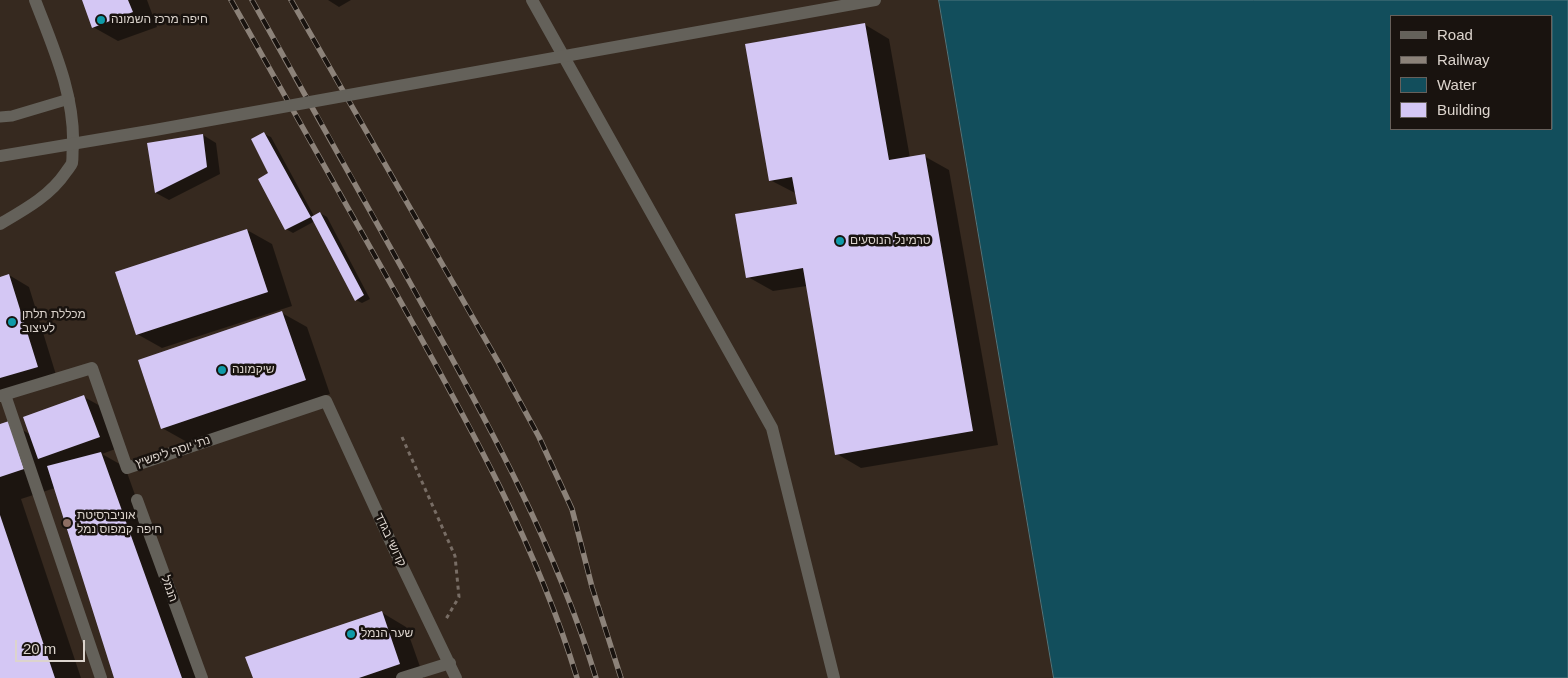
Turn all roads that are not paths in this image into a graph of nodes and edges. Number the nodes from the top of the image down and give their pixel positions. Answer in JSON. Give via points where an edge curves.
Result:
{"nodes":[{"id":1,"x":34,"y":0,"type":"edge"},
{"id":2,"x":532,"y":0,"type":"edge"},
{"id":3,"x":875,"y":0,"type":"edge"},
{"id":4,"x":69,"y":99,"type":"junction"},
{"id":5,"x":0,"y":117,"type":"edge"},
{"id":6,"x":0,"y":156,"type":"edge"},
{"id":7,"x":0,"y":224,"type":"edge"},
{"id":8,"x":2,"y":395,"type":"edge"},
{"id":9,"x":326,"y":401,"type":"joint"},
{"id":10,"x":137,"y":500,"type":"dead end"},
{"id":11,"x":450,"y":663,"type":"junction"},
{"id":12,"x":101,"y":678,"type":"edge"},
{"id":13,"x":202,"y":678,"type":"edge"},
{"id":14,"x":402,"y":678,"type":"edge"},
{"id":15,"x":456,"y":678,"type":"edge"},
{"id":16,"x":834,"y":678,"type":"edge"}],
"edges":[{"from":1,"to":4,"type":"street"},
{"from":2,"to":16,"type":"street","via":[[772,428]]},
{"from":3,"to":6,"type":"street","bridge":true},
{"from":4,"to":5,"type":"lane"},
{"from":4,"to":7,"type":"street","via":[[72,163],[43,196]]},
{"from":8,"to":9,"type":"street","name":"נת' יוסף ליפשיץ","via":[[92,368],[126,468]]},
{"from":8,"to":12,"type":"street"},
{"from":9,"to":11,"type":"street","name":"קדושי בגדד"},
{"from":10,"to":13,"type":"street","name":"הנמל"},
{"from":11,"to":14,"type":"street"},
{"from":11,"to":15,"type":"street","name":"קדושי בגדד"}]}
